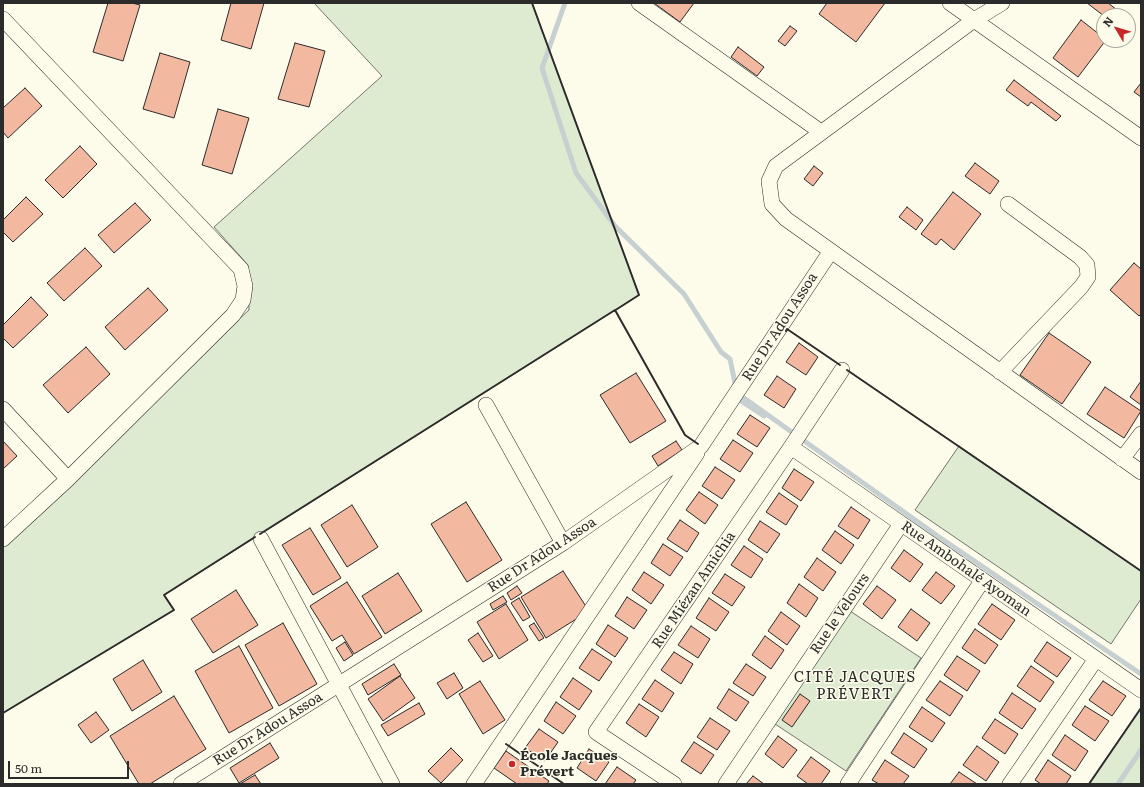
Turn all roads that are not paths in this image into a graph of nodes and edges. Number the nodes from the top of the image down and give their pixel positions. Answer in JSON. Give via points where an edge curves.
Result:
{"nodes":[{"id":1,"x":639,"y":3,"type":"edge"},
{"id":2,"x":950,"y":3,"type":"edge"},
{"id":3,"x":1002,"y":3,"type":"edge"},
{"id":4,"x":3,"y":19,"type":"edge"},
{"id":5,"x":974,"y":20,"type":"junction"},
{"id":6,"x":821,"y":132,"type":"junction"},
{"id":7,"x":1141,"y":138,"type":"edge"},
{"id":8,"x":1008,"y":204,"type":"dead end"},
{"id":9,"x":831,"y":251,"type":"junction"},
{"id":10,"x":842,"y":370,"type":"dead end"},
{"id":11,"x":1000,"y":372,"type":"junction"},
{"id":12,"x":486,"y":405,"type":"dead end"},
{"id":13,"x":3,"y":409,"type":"edge"},
{"id":14,"x":1141,"y":434,"type":"edge"},
{"id":15,"x":701,"y":446,"type":"junction"},
{"id":16,"x":792,"y":448,"type":"junction"},
{"id":17,"x":1122,"y":459,"type":"junction"},
{"id":18,"x":1141,"y":472,"type":"edge"},
{"id":19,"x":68,"y":479,"type":"junction"},
{"id":20,"x":901,"y":524,"type":"junction"},
{"id":21,"x":3,"y":538,"type":"edge"},
{"id":22,"x":261,"y":539,"type":"dead end"},
{"id":23,"x":562,"y":543,"type":"junction"},
{"id":24,"x":982,"y":581,"type":"junction"},
{"id":25,"x":1096,"y":659,"type":"junction"},
{"id":26,"x":339,"y":684,"type":"junction"},
{"id":27,"x":1141,"y":690,"type":"edge"},
{"id":28,"x":181,"y":784,"type":"edge"},
{"id":29,"x":392,"y":784,"type":"edge"},
{"id":30,"x":474,"y":784,"type":"edge"},
{"id":31,"x":674,"y":784,"type":"edge"},
{"id":32,"x":726,"y":784,"type":"edge"},
{"id":33,"x":848,"y":784,"type":"edge"},
{"id":34,"x":1010,"y":784,"type":"edge"}],
"edges":[{"from":1,"to":6,"type":"street"},
{"from":2,"to":5,"type":"street"},
{"from":3,"to":5,"type":"street"},
{"from":4,"to":19,"type":"street","via":[[240,269],[245,286],[243,300],[233,314]]},
{"from":5,"to":6,"type":"street"},
{"from":5,"to":7,"type":"street"},
{"from":6,"to":9,"type":"street","via":[[776,166],[769,181],[772,204],[786,219]]},
{"from":8,"to":11,"type":"street","via":[[1080,257],[1088,265],[1088,277]]},
{"from":9,"to":11,"type":"street"},
{"from":9,"to":15,"type":"street","name":"Rue Dr Adou Assoa"},
{"from":10,"to":16,"type":"street","name":"Rue Miézan Amichia"},
{"from":11,"to":17,"type":"street"},
{"from":12,"to":23,"type":"street"},
{"from":13,"to":19,"type":"street"},
{"from":14,"to":17,"type":"street"},
{"from":15,"to":23,"type":"street","name":"Rue Dr Adou Assoa"},
{"from":15,"to":30,"type":"street"},
{"from":16,"to":20,"type":"street","name":"Rue Ambohalé Ayoman"},
{"from":16,"to":31,"type":"street","name":"Rue Miézan Amichia","via":[[596,732]]},
{"from":17,"to":18,"type":"street"},
{"from":19,"to":21,"type":"street"},
{"from":20,"to":24,"type":"street","name":"Rue Ambohalé Ayoman"},
{"from":20,"to":32,"type":"street","name":"Rue le Velours"},
{"from":22,"to":26,"type":"street"},
{"from":23,"to":26,"type":"street","name":"Rue Dr Adou Assoa"},
{"from":24,"to":25,"type":"street","name":"Rue Ambohalé Ayoman"},
{"from":24,"to":33,"type":"street"},
{"from":25,"to":27,"type":"street","name":"Rue Ambohalé Ayoman"},
{"from":25,"to":34,"type":"street"},
{"from":26,"to":28,"type":"street","name":"Rue Dr Adou Assoa"},
{"from":26,"to":29,"type":"street"}]}
